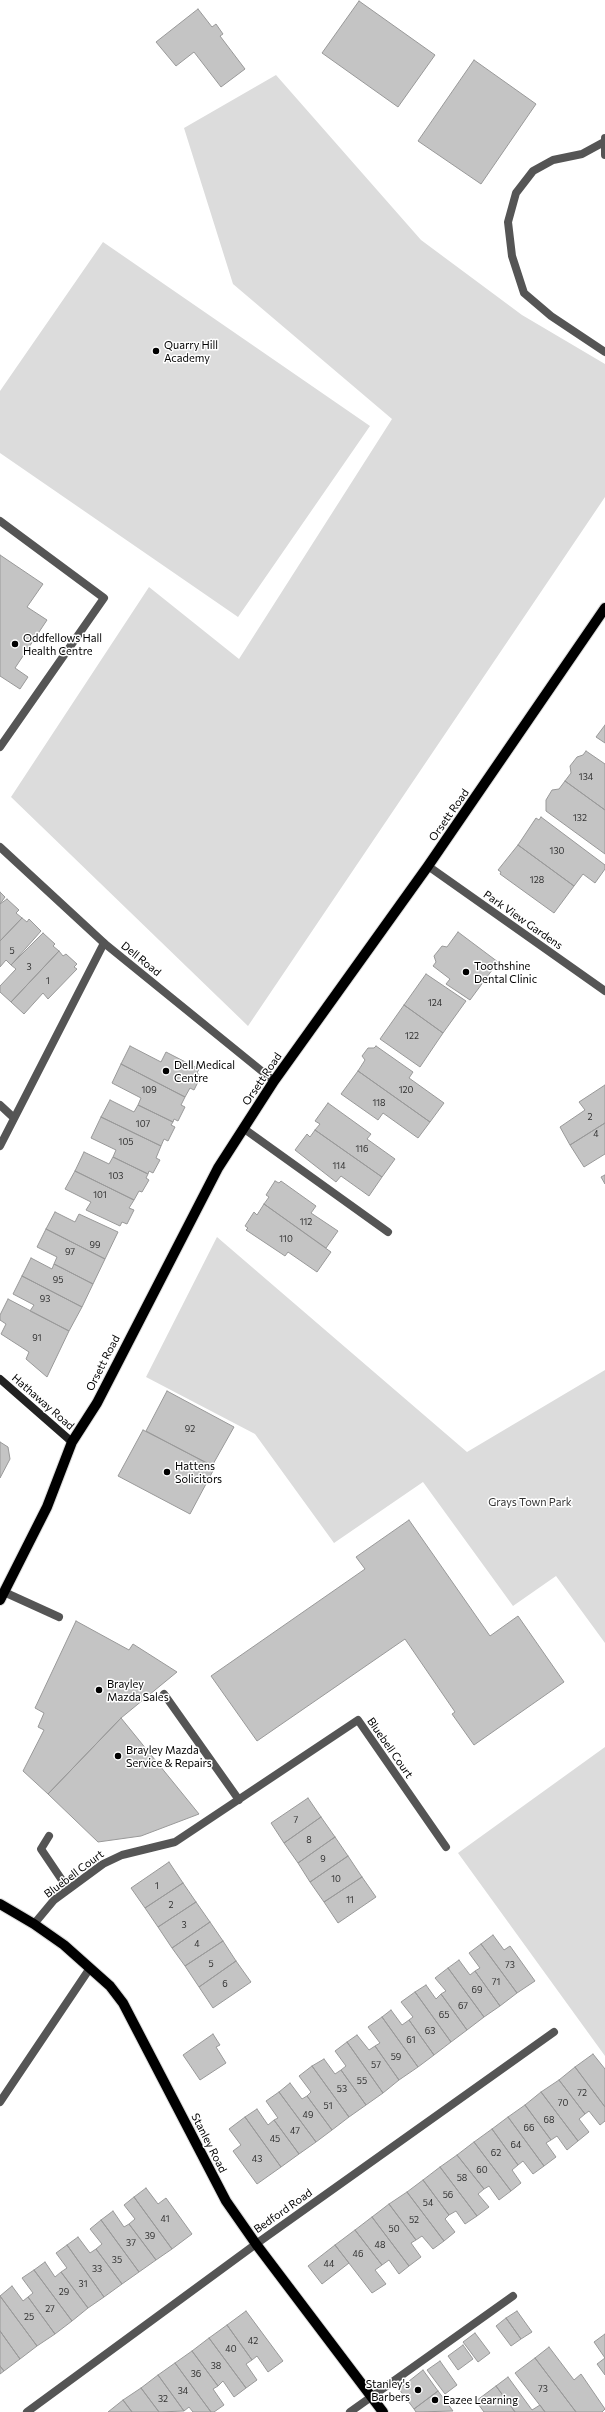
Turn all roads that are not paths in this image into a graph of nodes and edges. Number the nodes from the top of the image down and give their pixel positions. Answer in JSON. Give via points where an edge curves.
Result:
{"nodes":[{"id":1,"x":604,"y":140,"type":"edge"},
{"id":2,"x":605,"y":155,"type":"edge"},
{"id":3,"x":605,"y":352,"type":"edge"},
{"id":4,"x":0,"y":521,"type":"edge"},
{"id":5,"x":605,"y":608,"type":"edge"},
{"id":6,"x":0,"y":748,"type":"edge"},
{"id":7,"x":0,"y":847,"type":"edge"},
{"id":8,"x":428,"y":866,"type":"junction"},
{"id":9,"x":104,"y":943,"type":"junction"},
{"id":10,"x":605,"y":991,"type":"edge"},
{"id":11,"x":274,"y":1081,"type":"junction"},
{"id":12,"x":0,"y":1105,"type":"edge"},
{"id":13,"x":14,"y":1118,"type":"junction"},
{"id":14,"x":243,"y":1128,"type":"junction"},
{"id":15,"x":0,"y":1146,"type":"edge"},
{"id":16,"x":388,"y":1232,"type":"dead end"},
{"id":17,"x":0,"y":1379,"type":"edge"},
{"id":18,"x":72,"y":1442,"type":"junction"},
{"id":19,"x":2,"y":1596,"type":"edge"},
{"id":20,"x":59,"y":1617,"type":"dead end"},
{"id":21,"x":164,"y":1694,"type":"dead end"},
{"id":22,"x":239,"y":1800,"type":"junction"},
{"id":23,"x":49,"y":1836,"type":"dead end"},
{"id":24,"x":446,"y":1847,"type":"dead end"},
{"id":25,"x":68,"y":1889,"type":"junction"},
{"id":26,"x":0,"y":1904,"type":"edge"},
{"id":27,"x":34,"y":1924,"type":"junction"},
{"id":28,"x":90,"y":1968,"type":"junction"},
{"id":29,"x":554,"y":2032,"type":"dead end"},
{"id":30,"x":0,"y":2102,"type":"edge"},
{"id":31,"x":256,"y":2244,"type":"junction"},
{"id":32,"x":512,"y":2296,"type":"dead end"},
{"id":33,"x":371,"y":2397,"type":"junction"},
{"id":34,"x":27,"y":2412,"type":"edge"},
{"id":35,"x":350,"y":2412,"type":"edge"},
{"id":36,"x":383,"y":2412,"type":"edge"}],
"edges":[{"from":1,"to":2,"type":"street"},
{"from":1,"to":3,"type":"street","via":[[582,154],[553,160],[533,171],[516,193],[508,222],[512,256],[524,293],[551,316]]},
{"from":4,"to":6,"type":"street","via":[[104,598]]},
{"from":5,"to":8,"type":"main road","name":"Orsett Road"},
{"from":7,"to":9,"type":"street","name":"Dell Road"},
{"from":8,"to":10,"type":"street","name":"Park View Gardens"},
{"from":8,"to":11,"type":"main road","name":"Orsett Road"},
{"from":9,"to":11,"type":"street","name":"Dell Road"},
{"from":9,"to":13,"type":"street"},
{"from":11,"to":14,"type":"main road","name":"Orsett Road"},
{"from":12,"to":13,"type":"street"},
{"from":13,"to":15,"type":"street"},
{"from":14,"to":16,"type":"street"},
{"from":14,"to":18,"type":"main road","name":"Orsett Road","via":[[214,1176],[97,1403]]},
{"from":17,"to":18,"type":"street","name":"Hathaway Road"},
{"from":18,"to":19,"type":"main road","name":"Orsett Road","via":[[47,1507]]},
{"from":19,"to":20,"type":"street"},
{"from":21,"to":22,"type":"street"},
{"from":22,"to":24,"type":"street","name":"Bluebell Court","via":[[358,1720]]},
{"from":22,"to":25,"type":"street","name":"Bluebell Court","via":[[175,1842],[122,1855],[103,1864]]},
{"from":23,"to":25,"type":"street","via":[[41,1849]]},
{"from":25,"to":27,"type":"street","name":"Bluebell Court","via":[[54,1900]]},
{"from":26,"to":27,"type":"main road","name":"Stanley Road"},
{"from":27,"to":28,"type":"main road","name":"Stanley Road"},
{"from":28,"to":30,"type":"street"},
{"from":28,"to":31,"type":"main road","name":"Stanley Road","via":[[110,1986],[123,2003],[222,2195]]},
{"from":29,"to":31,"type":"street","name":"Bedford Road"},
{"from":31,"to":33,"type":"main road","name":"Stanley Road"},
{"from":31,"to":34,"type":"street","name":"Bedford Road"},
{"from":32,"to":33,"type":"street"},
{"from":33,"to":35,"type":"street"},
{"from":33,"to":36,"type":"main road","name":"Stanley Road"}]}
